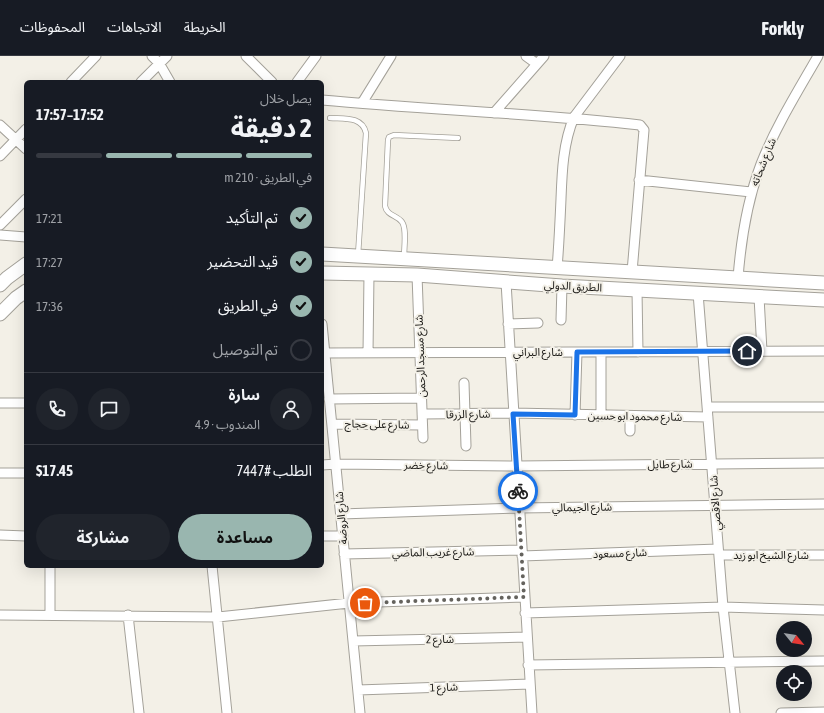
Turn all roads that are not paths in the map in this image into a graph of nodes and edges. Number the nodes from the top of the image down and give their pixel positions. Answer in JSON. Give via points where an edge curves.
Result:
{"nodes":[{"id":1,"x":96,"y":56,"type":"edge"},
{"id":2,"x":152,"y":56,"type":"edge"},
{"id":3,"x":167,"y":56,"type":"edge"},
{"id":4,"x":246,"y":56,"type":"edge"},
{"id":5,"x":316,"y":56,"type":"edge"},
{"id":6,"x":391,"y":56,"type":"edge"},
{"id":7,"x":526,"y":56,"type":"edge"},
{"id":8,"x":544,"y":56,"type":"edge"},
{"id":9,"x":620,"y":56,"type":"edge"},
{"id":10,"x":818,"y":56,"type":"edge"},
{"id":11,"x":159,"y":63,"type":"junction"},
{"id":12,"x":538,"y":64,"type":"junction"},
{"id":13,"x":73,"y":80,"type":"edge"},
{"id":14,"x":143,"y":80,"type":"edge"},
{"id":15,"x":169,"y":80,"type":"edge"},
{"id":16,"x":270,"y":80,"type":"edge"},
{"id":17,"x":298,"y":80,"type":"edge"},
{"id":18,"x":324,"y":100,"type":"edge"},
{"id":19,"x":362,"y":104,"type":"junction"},
{"id":20,"x":494,"y":113,"type":"junction"},
{"id":21,"x":330,"y":118,"type":"dead end"},
{"id":22,"x":574,"y":118,"type":"junction"},
{"id":23,"x":0,"y":124,"type":"edge"},
{"id":24,"x":24,"y":131,"type":"edge"},
{"id":25,"x":458,"y":138,"type":"dead end"},
{"id":26,"x":16,"y":139,"type":"junction"},
{"id":27,"x":24,"y":147,"type":"edge"},
{"id":28,"x":0,"y":156,"type":"edge"},
{"id":29,"x":639,"y":180,"type":"junction"},
{"id":30,"x":751,"y":192,"type":"junction"},
{"id":31,"x":24,"y":201,"type":"edge"},
{"id":32,"x":0,"y":225,"type":"edge"},
{"id":33,"x":0,"y":234,"type":"edge"},
{"id":34,"x":24,"y":237,"type":"edge"},
{"id":35,"x":324,"y":254,"type":"edge"},
{"id":36,"x":358,"y":256,"type":"junction"},
{"id":37,"x":404,"y":259,"type":"junction"},
{"id":38,"x":498,"y":264,"type":"junction"},
{"id":39,"x":24,"y":265,"type":"edge"},
{"id":40,"x":558,"y":268,"type":"junction"},
{"id":41,"x":632,"y":272,"type":"junction"},
{"id":42,"x":324,"y":273,"type":"edge"},
{"id":43,"x":369,"y":274,"type":"junction"},
{"id":44,"x":417,"y":275,"type":"junction"},
{"id":45,"x":712,"y":277,"type":"junction"},
{"id":46,"x":738,"y":278,"type":"junction"},
{"id":47,"x":502,"y":281,"type":"junction"},
{"id":48,"x":824,"y":283,"type":"edge"},
{"id":49,"x":0,"y":285,"type":"edge"},
{"id":50,"x":562,"y":286,"type":"junction"},
{"id":51,"x":637,"y":290,"type":"junction"},
{"id":52,"x":24,"y":292,"type":"edge"},
{"id":53,"x":704,"y":294,"type":"junction"},
{"id":54,"x":759,"y":296,"type":"junction"},
{"id":55,"x":824,"y":300,"type":"edge"},
{"id":56,"x":0,"y":314,"type":"edge"},
{"id":57,"x":561,"y":320,"type":"dead end"},
{"id":58,"x":538,"y":323,"type":"dead end"},
{"id":59,"x":508,"y":324,"type":"junction"},
{"id":60,"x":703,"y":351,"type":"junction"},
{"id":61,"x":762,"y":351,"type":"junction"},
{"id":62,"x":824,"y":351,"type":"edge"},
{"id":63,"x":510,"y":352,"type":"junction"},
{"id":64,"x":577,"y":352,"type":"junction"},
{"id":65,"x":602,"y":352,"type":"junction"},
{"id":66,"x":638,"y":352,"type":"junction"},
{"id":67,"x":324,"y":353,"type":"edge"},
{"id":68,"x":368,"y":353,"type":"junction"},
{"id":69,"x":419,"y":353,"type":"junction"},
{"id":70,"x":324,"y":365,"type":"edge"},
{"id":71,"x":464,"y":383,"type":"dead end"},
{"id":72,"x":421,"y":398,"type":"junction"},
{"id":73,"x":327,"y":402,"type":"edge"},
{"id":74,"x":0,"y":403,"type":"edge"},
{"id":75,"x":24,"y":403,"type":"edge"},
{"id":76,"x":707,"y":407,"type":"junction"},
{"id":77,"x":824,"y":407,"type":"edge"},
{"id":78,"x":422,"y":414,"type":"junction"},
{"id":79,"x":513,"y":414,"type":"junction"},
{"id":80,"x":465,"y":415,"type":"junction"},
{"id":81,"x":575,"y":415,"type":"junction"},
{"id":82,"x":601,"y":416,"type":"junction"},
{"id":83,"x":630,"y":417,"type":"junction"},
{"id":84,"x":708,"y":417,"type":"junction"},
{"id":85,"x":332,"y":424,"type":"junction"},
{"id":86,"x":422,"y":425,"type":"junction"},
{"id":87,"x":630,"y":431,"type":"dead end"},
{"id":88,"x":423,"y":438,"type":"dead end"},
{"id":89,"x":466,"y":446,"type":"dead end"},
{"id":90,"x":824,"y":463,"type":"edge"},
{"id":91,"x":336,"y":464,"type":"junction"},
{"id":92,"x":712,"y":464,"type":"junction"},
{"id":93,"x":324,"y":465,"type":"edge"},
{"id":94,"x":517,"y":466,"type":"junction"},
{"id":95,"x":0,"y":473,"type":"edge"},
{"id":96,"x":24,"y":473,"type":"edge"},
{"id":97,"x":824,"y":504,"type":"edge"},
{"id":98,"x":715,"y":505,"type":"junction"},
{"id":99,"x":519,"y":508,"type":"junction"},
{"id":100,"x":341,"y":514,"type":"junction"},
{"id":101,"x":0,"y":536,"type":"edge"},
{"id":102,"x":24,"y":536,"type":"edge"},
{"id":103,"x":324,"y":536,"type":"edge"},
{"id":104,"x":343,"y":536,"type":"junction"},
{"id":105,"x":718,"y":552,"type":"junction"},
{"id":106,"x":522,"y":553,"type":"junction"},
{"id":107,"x":344,"y":554,"type":"junction"},
{"id":108,"x":824,"y":555,"type":"edge"},
{"id":109,"x":50,"y":568,"type":"edge"},
{"id":110,"x":212,"y":568,"type":"edge"},
{"id":111,"x":524,"y":597,"type":"junction"},
{"id":112,"x":349,"y":603,"type":"junction"},
{"id":113,"x":722,"y":607,"type":"junction"},
{"id":114,"x":824,"y":610,"type":"edge"},
{"id":115,"x":525,"y":613,"type":"junction"},
{"id":116,"x":0,"y":614,"type":"edge"},
{"id":117,"x":50,"y":615,"type":"junction"},
{"id":118,"x":128,"y":615,"type":"junction"},
{"id":119,"x":218,"y":616,"type":"junction"},
{"id":120,"x":527,"y":637,"type":"junction"},
{"id":121,"x":353,"y":641,"type":"junction"},
{"id":122,"x":824,"y":661,"type":"edge"},
{"id":123,"x":729,"y":662,"type":"junction"},
{"id":124,"x":528,"y":664,"type":"junction"},
{"id":125,"x":530,"y":684,"type":"junction"},
{"id":126,"x":358,"y":690,"type":"junction"},
{"id":127,"x":824,"y":712,"type":"edge"},
{"id":128,"x":139,"y":713,"type":"edge"},
{"id":129,"x":227,"y":713,"type":"edge"},
{"id":130,"x":360,"y":713,"type":"edge"},
{"id":131,"x":532,"y":713,"type":"edge"},
{"id":132,"x":735,"y":713,"type":"edge"},
{"id":133,"x":781,"y":713,"type":"edge"}],
"edges":[{"from":1,"to":13,"type":"street"},
{"from":2,"to":11,"type":"street"},
{"from":3,"to":11,"type":"street"},
{"from":4,"to":16,"type":"street"},
{"from":5,"to":17,"type":"street"},
{"from":6,"to":19,"type":"street"},
{"from":7,"to":12,"type":"street"},
{"from":8,"to":12,"type":"street"},
{"from":9,"to":22,"type":"street"},
{"from":10,"to":30,"type":"street","name":"شارع شحاته","via":[[773,137]]},
{"from":11,"to":14,"type":"street"},
{"from":11,"to":15,"type":"street"},
{"from":12,"to":20,"type":"street"},
{"from":18,"to":19,"type":"street"},
{"from":19,"to":20,"type":"street"},
{"from":20,"to":22,"type":"street"},
{"from":21,"to":36,"type":"lane","via":[[359,121],[366,133]]},
{"from":22,"to":29,"type":"street","via":[[643,127]]},
{"from":22,"to":40,"type":"street","via":[[566,142]]},
{"from":23,"to":26,"type":"street"},
{"from":24,"to":26,"type":"street"},
{"from":25,"to":37,"type":"lane","via":[[394,135],[388,140],[385,206],[404,226]]},
{"from":26,"to":27,"type":"street"},
{"from":26,"to":28,"type":"street"},
{"from":29,"to":30,"type":"street"},
{"from":29,"to":41,"type":"street"},
{"from":30,"to":46,"type":"street","name":"شارع شحاته","via":[[744,220]]},
{"from":31,"to":32,"type":"street"},
{"from":33,"to":34,"type":"street"},
{"from":35,"to":36,"type":"street","name":"الطريق الدولي"},
{"from":36,"to":37,"type":"street","name":"الطريق الدولي"},
{"from":37,"to":38,"type":"street","name":"الطريق الدولي"},
{"from":38,"to":40,"type":"street","name":"الطريق الدولي"},
{"from":38,"to":47,"type":"street"},
{"from":39,"to":49,"type":"street"},
{"from":40,"to":41,"type":"street","name":"الطريق الدولي"},
{"from":41,"to":45,"type":"street","name":"الطريق الدولي"},
{"from":42,"to":43,"type":"street","name":"الطريق الدولي"},
{"from":43,"to":44,"type":"street","name":"الطريق الدولي"},
{"from":43,"to":68,"type":"street"},
{"from":44,"to":47,"type":"street","name":"الطريق الدولي"},
{"from":44,"to":69,"type":"street","name":"شارع مسجد الرحمن"},
{"from":45,"to":46,"type":"street","name":"الطريق الدولي"},
{"from":45,"to":53,"type":"street"},
{"from":46,"to":48,"type":"street","name":"الطريق الدولي"},
{"from":47,"to":50,"type":"street","name":"الطريق الدولي"},
{"from":47,"to":59,"type":"street"},
{"from":50,"to":51,"type":"street","name":"الطريق الدولي"},
{"from":50,"to":57,"type":"street"},
{"from":51,"to":53,"type":"street","name":"الطريق الدولي"},
{"from":51,"to":66,"type":"street"},
{"from":52,"to":56,"type":"street"},
{"from":53,"to":54,"type":"street","name":"الطريق الدولي"},
{"from":53,"to":60,"type":"street","name":"شارع الاقصي"},
{"from":54,"to":55,"type":"street","name":"الطريق الدولي"},
{"from":54,"to":61,"type":"street"},
{"from":58,"to":59,"type":"street"},
{"from":59,"to":63,"type":"street"},
{"from":60,"to":61,"type":"street","name":"شارع البراني"},
{"from":60,"to":66,"type":"street","name":"شارع البراني"},
{"from":60,"to":76,"type":"street","name":"شارع الاقصي"},
{"from":61,"to":62,"type":"street","name":"شارع البراني"},
{"from":63,"to":64,"type":"street","name":"شارع البراني"},
{"from":63,"to":69,"type":"street","name":"شارع البراني"},
{"from":63,"to":79,"type":"street"},
{"from":64,"to":65,"type":"street","name":"شارع البراني"},
{"from":64,"to":81,"type":"street"},
{"from":65,"to":66,"type":"street","name":"شارع البراني"},
{"from":65,"to":82,"type":"street"},
{"from":67,"to":68,"type":"street","name":"شارع البراني"},
{"from":68,"to":69,"type":"street","name":"شارع البراني"},
{"from":69,"to":72,"type":"street","name":"شارع مسجد الرحمن"},
{"from":70,"to":73,"type":"street","name":"شارع الروضة"},
{"from":71,"to":80,"type":"street"},
{"from":72,"to":73,"type":"street"},
{"from":72,"to":78,"type":"street","name":"شارع مسجد الرحمن"},
{"from":73,"to":85,"type":"street","name":"شارع الروضة"},
{"from":74,"to":75,"type":"street"},
{"from":76,"to":77,"type":"street"},
{"from":76,"to":84,"type":"street","name":"شارع الاقصي"},
{"from":78,"to":80,"type":"street","name":"شارع الزرقا"},
{"from":78,"to":86,"type":"street","name":"شارع مسجد الرحمن"},
{"from":79,"to":80,"type":"street","name":"شارع الزرقا"},
{"from":79,"to":81,"type":"street","name":"شارع محمود ابو حسين"},
{"from":79,"to":94,"type":"street"},
{"from":80,"to":89,"type":"street"},
{"from":81,"to":82,"type":"street","name":"شارع محمود ابو حسين"},
{"from":82,"to":83,"type":"street","name":"شارع محمود ابو حسين"},
{"from":83,"to":84,"type":"street","name":"شارع محمود ابو حسين"},
{"from":83,"to":87,"type":"street"},
{"from":84,"to":92,"type":"street","name":"شارع الاقصي"},
{"from":85,"to":86,"type":"street","name":"شارع على حجاج"},
{"from":85,"to":91,"type":"street","name":"شارع الروضة"},
{"from":86,"to":88,"type":"street","name":"شارع مسجد الرحمن"},
{"from":90,"to":92,"type":"street","name":"شارع طايل"},
{"from":91,"to":93,"type":"street","name":"شارع خضر"},
{"from":91,"to":94,"type":"street","name":"شارع خضر"},
{"from":91,"to":100,"type":"street","name":"شارع الروضة"},
{"from":92,"to":94,"type":"street","name":"شارع طايل"},
{"from":92,"to":98,"type":"street","name":"شارع الاقصي"},
{"from":94,"to":99,"type":"street"},
{"from":95,"to":96,"type":"street"},
{"from":97,"to":98,"type":"street","name":"شارع الجيمالي"},
{"from":98,"to":99,"type":"street","name":"شارع الجيمالي"},
{"from":98,"to":105,"type":"street","name":"شارع الاقصي"},
{"from":99,"to":100,"type":"street","name":"شارع الجيمالي"},
{"from":99,"to":106,"type":"street"},
{"from":100,"to":104,"type":"street","name":"شارع الروضة"},
{"from":101,"to":102,"type":"street"},
{"from":103,"to":104,"type":"street"},
{"from":104,"to":107,"type":"street","name":"شارع الروضة"},
{"from":105,"to":106,"type":"street","name":"شارع مسعود"},
{"from":105,"to":108,"type":"street","name":"شارع الشيخ ابو زيد"},
{"from":105,"to":113,"type":"street","name":"شارع الاقصي"},
{"from":106,"to":107,"type":"street","name":"شارع غريب الماضي"},
{"from":106,"to":111,"type":"street"},
{"from":107,"to":112,"type":"street","name":"شارع الروضة"},
{"from":109,"to":117,"type":"street"},
{"from":110,"to":119,"type":"street"},
{"from":111,"to":112,"type":"street"},
{"from":111,"to":115,"type":"street"},
{"from":112,"to":119,"type":"street"},
{"from":112,"to":121,"type":"street","name":"شارع الروضة"},
{"from":113,"to":114,"type":"street"},
{"from":113,"to":115,"type":"street"},
{"from":113,"to":123,"type":"street","name":"شارع الاقصي"},
{"from":115,"to":120,"type":"street"},
{"from":116,"to":117,"type":"street"},
{"from":117,"to":118,"type":"street"},
{"from":118,"to":119,"type":"street"},
{"from":118,"to":128,"type":"street"},
{"from":119,"to":129,"type":"street"},
{"from":120,"to":121,"type":"street","name":"شارع 2"},
{"from":120,"to":124,"type":"street"},
{"from":121,"to":126,"type":"street","name":"شارع الروضة"},
{"from":122,"to":123,"type":"street"},
{"from":123,"to":124,"type":"street"},
{"from":123,"to":132,"type":"street","name":"شارع الاقصي"},
{"from":124,"to":125,"type":"street"},
{"from":125,"to":126,"type":"street","name":"شارع 1"},
{"from":125,"to":131,"type":"street"},
{"from":126,"to":130,"type":"street","name":"شارع الروضة"},
{"from":127,"to":133,"type":"street"}]}
